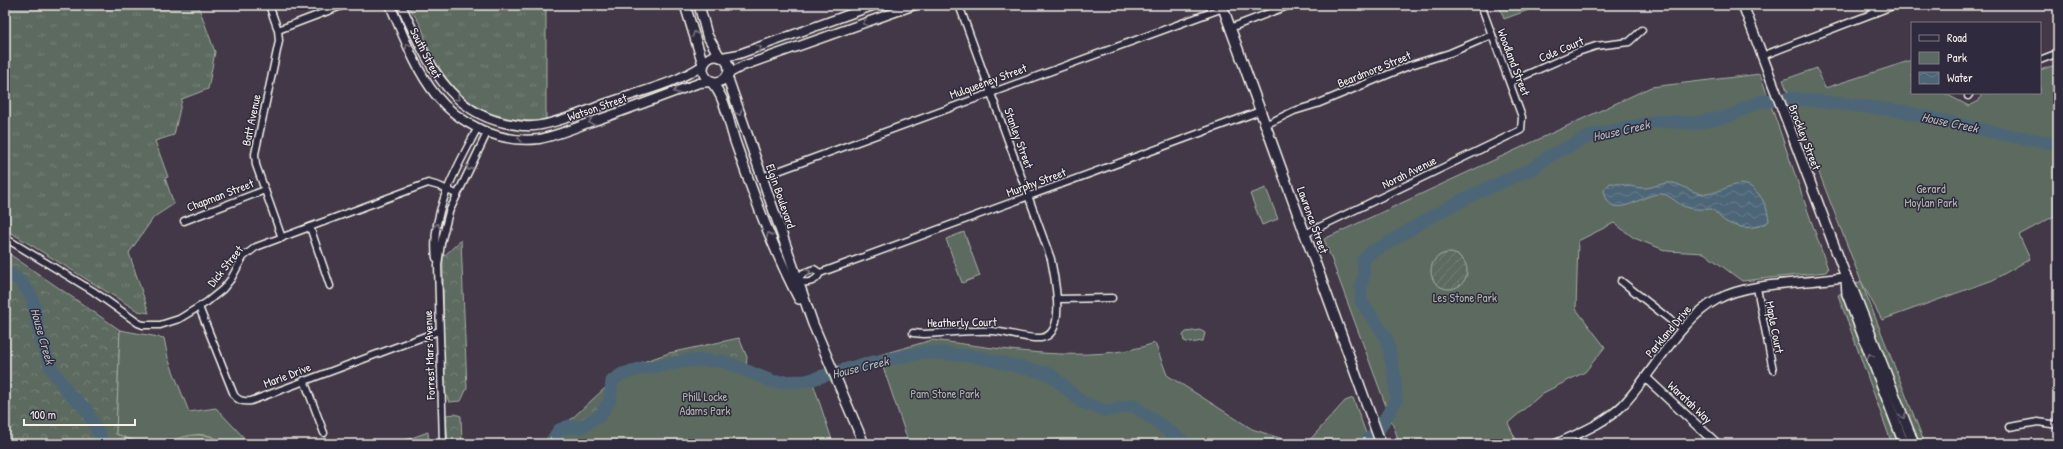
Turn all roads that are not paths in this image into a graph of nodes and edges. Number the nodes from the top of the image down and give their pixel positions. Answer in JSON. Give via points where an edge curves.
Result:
{"nodes":[{"id":1,"x":269,"y":5,"type":"edge"},
{"id":2,"x":344,"y":5,"type":"edge"},
{"id":3,"x":390,"y":5,"type":"edge"},
{"id":4,"x":401,"y":5,"type":"edge"},
{"id":5,"x":685,"y":5,"type":"edge"},
{"id":6,"x":699,"y":5,"type":"edge"},
{"id":7,"x":875,"y":5,"type":"edge"},
{"id":8,"x":915,"y":5,"type":"edge"},
{"id":9,"x":959,"y":5,"type":"edge"},
{"id":10,"x":1290,"y":5,"type":"edge"},
{"id":11,"x":1481,"y":5,"type":"edge"},
{"id":12,"x":1743,"y":5,"type":"edge"},
{"id":13,"x":1871,"y":5,"type":"edge"},
{"id":14,"x":1895,"y":5,"type":"edge"},
{"id":15,"x":1222,"y":6,"type":"edge"},
{"id":16,"x":1874,"y":13,"type":"junction"},
{"id":17,"x":819,"y":26,"type":"junction"},
{"id":18,"x":1230,"y":28,"type":"junction"},
{"id":19,"x":278,"y":30,"type":"junction"},
{"id":20,"x":1642,"y":30,"type":"dead end"},
{"id":21,"x":1492,"y":35,"type":"junction"},
{"id":22,"x":823,"y":38,"type":"junction"},
{"id":23,"x":775,"y":42,"type":"junction"},
{"id":24,"x":2058,"y":53,"type":"edge"},
{"id":25,"x":780,"y":54,"type":"junction"},
{"id":26,"x":1762,"y":56,"type":"junction"},
{"id":27,"x":721,"y":57,"type":"junction"},
{"id":28,"x":2041,"y":60,"type":"edge"},
{"id":29,"x":703,"y":64,"type":"junction"},
{"id":30,"x":727,"y":75,"type":"junction"},
{"id":31,"x":712,"y":82,"type":"junction"},
{"id":32,"x":1510,"y":82,"type":"junction"},
{"id":33,"x":991,"y":92,"type":"junction"},
{"id":34,"x":604,"y":105,"type":"junction"},
{"id":35,"x":1260,"y":111,"type":"junction"},
{"id":36,"x":609,"y":116,"type":"junction"},
{"id":37,"x":488,"y":119,"type":"junction"},
{"id":38,"x":551,"y":123,"type":"junction"},
{"id":39,"x":1265,"y":125,"type":"junction"},
{"id":40,"x":1522,"y":128,"type":"joint"},
{"id":41,"x":477,"y":129,"type":"junction"},
{"id":42,"x":487,"y":133,"type":"junction"},
{"id":43,"x":553,"y":135,"type":"junction"},
{"id":44,"x":762,"y":177,"type":"junction"},
{"id":45,"x":264,"y":190,"type":"junction"},
{"id":46,"x":447,"y":190,"type":"junction"},
{"id":47,"x":456,"y":194,"type":"junction"},
{"id":48,"x":1029,"y":197,"type":"junction"},
{"id":49,"x":771,"y":201,"type":"junction"},
{"id":50,"x":759,"y":210,"type":"junction"},
{"id":51,"x":184,"y":220,"type":"dead end"},
{"id":52,"x":310,"y":227,"type":"junction"},
{"id":53,"x":1305,"y":234,"type":"junction"},
{"id":54,"x":5,"y":238,"type":"edge"},
{"id":55,"x":282,"y":238,"type":"junction"},
{"id":56,"x":789,"y":256,"type":"junction"},
{"id":57,"x":780,"y":260,"type":"junction"},
{"id":58,"x":438,"y":265,"type":"junction"},
{"id":59,"x":820,"y":273,"type":"junction"},
{"id":60,"x":1846,"y":277,"type":"junction"},
{"id":61,"x":1621,"y":281,"type":"dead end"},
{"id":62,"x":794,"y":282,"type":"junction"},
{"id":63,"x":330,"y":286,"type":"dead end"},
{"id":64,"x":1757,"y":288,"type":"junction"},
{"id":65,"x":1112,"y":298,"type":"dead end"},
{"id":66,"x":1057,"y":299,"type":"junction"},
{"id":67,"x":200,"y":307,"type":"junction"},
{"id":68,"x":1683,"y":330,"type":"junction"},
{"id":69,"x":439,"y":331,"type":"junction"},
{"id":70,"x":913,"y":333,"type":"dead end"},
{"id":71,"x":1034,"y":338,"type":"joint"},
{"id":72,"x":1772,"y":370,"type":"dead end"},
{"id":73,"x":1646,"y":378,"type":"junction"},
{"id":74,"x":304,"y":380,"type":"junction"},
{"id":75,"x":1888,"y":391,"type":"junction"},
{"id":76,"x":2058,"y":426,"type":"edge"},
{"id":77,"x":2009,"y":427,"type":"dead end"},
{"id":78,"x":324,"y":433,"type":"dead end"},
{"id":79,"x":443,"y":444,"type":"edge"},
{"id":80,"x":864,"y":444,"type":"edge"},
{"id":81,"x":1381,"y":444,"type":"edge"},
{"id":82,"x":1556,"y":444,"type":"edge"},
{"id":83,"x":1717,"y":444,"type":"edge"},
{"id":84,"x":1904,"y":444,"type":"edge"},
{"id":85,"x":1914,"y":444,"type":"edge"}],
"edges":[{"from":1,"to":19,"type":"street","name":"Batt Avenue"},
{"from":2,"to":19,"type":"street"},
{"from":41,"to":3,"type":"street","name":"South Street","one_way":true,"via":[[454,113],[434,93],[419,69]]},
{"from":4,"to":37,"type":"street","name":"South Street","one_way":true,"via":[[424,52],[446,88],[465,105]]},
{"from":29,"to":5,"type":"main road","one_way":true},
{"from":6,"to":27,"type":"main road","via":[[707,35]]},
{"from":7,"to":17,"type":"street"},
{"from":8,"to":22,"type":"street","one_way":true},
{"from":9,"to":33,"type":"street","name":"Stanley Street"},
{"from":10,"to":18,"type":"street"},
{"from":11,"to":21,"type":"street","name":"Woodland Street"},
{"from":12,"to":26,"type":"main road","name":"Brockley Street"},
{"from":13,"to":16,"type":"street"},
{"from":14,"to":16,"type":"street"},
{"from":15,"to":18,"type":"main road","name":"Lawrence Street"},
{"from":15,"to":33,"type":"street","name":"Mulqueeney Street"},
{"from":16,"to":26,"type":"street"},
{"from":17,"to":22,"type":"street"},
{"from":17,"to":23,"type":"street"},
{"from":18,"to":35,"type":"main road","name":"Lawrence Street"},
{"from":19,"to":45,"type":"street","name":"Batt Avenue","via":[[279,41],[255,154]]},
{"from":20,"to":32,"type":"street","name":"Cole Court","via":[[1628,42],[1596,46],[1578,52]]},
{"from":21,"to":32,"type":"street","name":"Woodland Street"},
{"from":21,"to":39,"type":"street","name":"Beardmore Street","via":[[1294,111]]},
{"from":22,"to":25,"type":"street"},
{"from":23,"to":25,"type":"street"},
{"from":27,"to":23,"type":"street","one_way":true},
{"from":24,"to":28,"type":"street"},
{"from":25,"to":30,"type":"street","via":[[744,66]]},
{"from":26,"to":60,"type":"main road","name":"Brockley Street"},
{"from":27,"to":29,"type":"main road","via":[[711,57]]},
{"from":27,"to":30,"type":"main road","via":[[729,66]]},
{"from":29,"to":31,"type":"main road","via":[[705,77]]},
{"from":29,"to":34,"type":"street","name":"Watson Street","via":[[686,75]]},
{"from":30,"to":31,"type":"main road","via":[[720,82]]},
{"from":30,"to":44,"type":"main road","name":"Elgin Boulevard","one_way":true},
{"from":31,"to":36,"type":"street","name":"Watson Street","one_way":true,"via":[[697,84]]},
{"from":31,"to":50,"type":"main road","name":"Elgin Boulevard","via":[[722,99]]},
{"from":32,"to":40,"type":"street","name":"Woodland Street","via":[[1522,116]]},
{"from":33,"to":44,"type":"street","name":"Mulqueeney Street"},
{"from":33,"to":48,"type":"street","name":"Stanley Street"},
{"from":34,"to":36,"type":"street"},
{"from":34,"to":38,"type":"street","name":"Watson Street"},
{"from":35,"to":39,"type":"main road","name":"Lawrence Street"},
{"from":35,"to":48,"type":"street","name":"Murphy Street"},
{"from":36,"to":43,"type":"street","name":"Watson Street","one_way":true},
{"from":37,"to":38,"type":"street","name":"Watson Street","via":[[523,126]]},
{"from":37,"to":41,"type":"street"},
{"from":37,"to":42,"type":"street"},
{"from":38,"to":43,"type":"street"},
{"from":39,"to":53,"type":"main road","name":"Lawrence Street"},
{"from":40,"to":53,"type":"street","name":"Norah Avenue","via":[[1516,134]]},
{"from":41,"to":42,"type":"street","name":"South Street"},
{"from":41,"to":46,"type":"street","name":"Forrest Mars Avenue"},
{"from":43,"to":42,"type":"street","name":"Watson Street","one_way":true,"via":[[531,139]]},
{"from":42,"to":47,"type":"street","name":"Forrest Mars Avenue","one_way":true},
{"from":44,"to":49,"type":"main road","name":"Elgin Boulevard"},
{"from":45,"to":51,"type":"street","name":"Chapman Street"},
{"from":45,"to":55,"type":"street","name":"Batt Avenue"},
{"from":46,"to":47,"type":"street","name":"Dick Street"},
{"from":46,"to":52,"type":"street","name":"Dick Street","via":[[428,183]]},
{"from":58,"to":46,"type":"street","name":"Forrest Mars Avenue","one_way":true,"via":[[436,232]]},
{"from":47,"to":58,"type":"street","name":"Forrest Mars Avenue","via":[[446,219]]},
{"from":48,"to":59,"type":"street","name":"Murphy Street"},
{"from":48,"to":66,"type":"street","name":"Stanley Street","via":[[1051,259]]},
{"from":49,"to":50,"type":"main road","via":[[768,207]]},
{"from":49,"to":56,"type":"main road","name":"Elgin Boulevard"},
{"from":57,"to":50,"type":"main road","name":"Elgin Boulevard","one_way":true},
{"from":52,"to":55,"type":"street","name":"Dick Street"},
{"from":52,"to":63,"type":"street"},
{"from":53,"to":81,"type":"main road","name":"Lawrence Street"},
{"from":54,"to":67,"type":"street","name":"Dick Street","via":[[93,291],[138,323],[160,324],[179,319]]},
{"from":55,"to":67,"type":"street","name":"Dick Street","via":[[247,252],[223,289]]},
{"from":56,"to":57,"type":"main road"},
{"from":56,"to":62,"type":"main road","name":"Elgin Boulevard"},
{"from":57,"to":62,"type":"main road","name":"Elgin Boulevard"},
{"from":58,"to":69,"type":"street","name":"Forrest Mars Avenue"},
{"from":59,"to":62,"type":"street","name":"Murphy Street","via":[[818,278],[806,283]]},
{"from":62,"to":59,"type":"street","name":"Murphy Street","one_way":true,"via":[[803,273],[814,269]]},
{"from":60,"to":64,"type":"street","name":"Parkland Drive"},
{"from":60,"to":75,"type":"main road","name":"Brockley Street","via":[[1854,290]]},
{"from":61,"to":68,"type":"street"},
{"from":62,"to":80,"type":"main road","name":"Elgin Boulevard"},
{"from":64,"to":68,"type":"street","name":"Parkland Drive","via":[[1717,299],[1705,307]]},
{"from":64,"to":72,"type":"street","name":"Maple Court"},
{"from":65,"to":66,"type":"street"},
{"from":66,"to":71,"type":"street","name":"Stanley Street","via":[[1057,318],[1052,330],[1043,338]]},
{"from":67,"to":74,"type":"street","name":"Marie Drive","via":[[236,398],[251,400]]},
{"from":68,"to":73,"type":"street","name":"Parkland Drive"},
{"from":69,"to":74,"type":"street","name":"Marie Drive"},
{"from":69,"to":79,"type":"street","name":"Forrest Mars Avenue"},
{"from":70,"to":71,"type":"street","name":"Heatherly Court","via":[[993,331]]},
{"from":73,"to":82,"type":"street","name":"Parkland Drive","via":[[1614,413]]},
{"from":73,"to":83,"type":"street","name":"Waratah Way"},
{"from":74,"to":78,"type":"street"},
{"from":75,"to":84,"type":"main road","name":"Brockley Street"},
{"from":75,"to":85,"type":"main road","name":"Brockley Street","one_way":true},
{"from":76,"to":77,"type":"street","via":[[2038,422]]}]}
